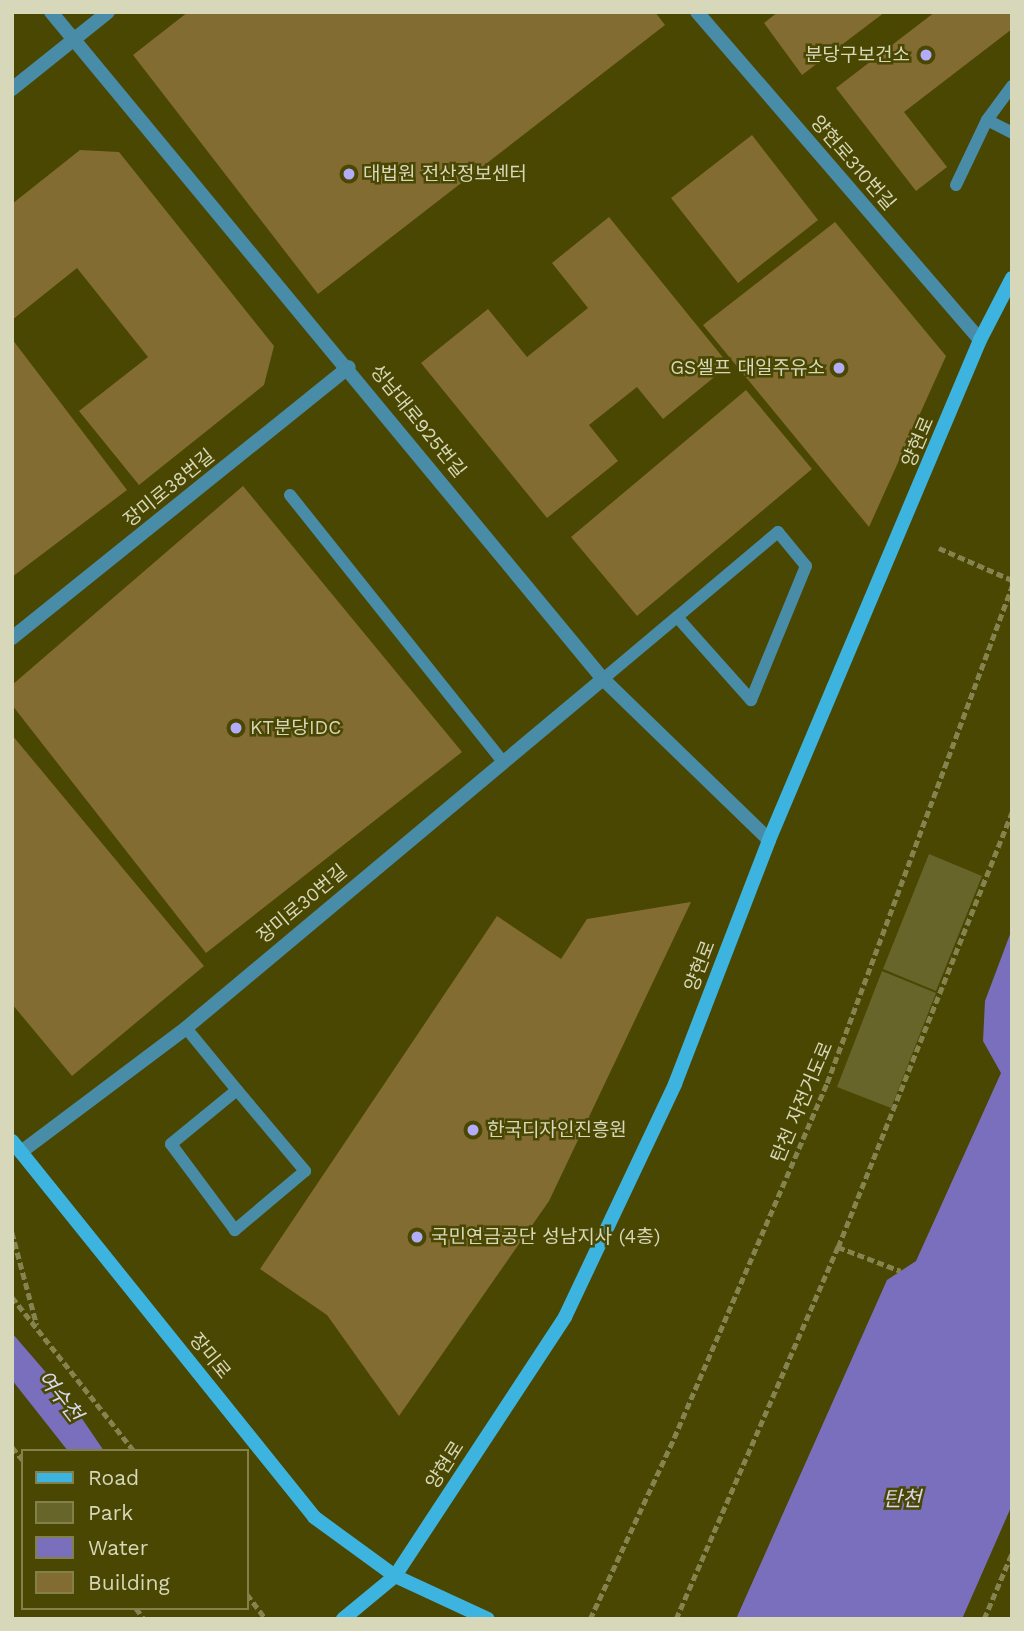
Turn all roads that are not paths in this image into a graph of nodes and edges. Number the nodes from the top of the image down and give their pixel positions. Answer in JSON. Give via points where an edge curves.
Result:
{"nodes":[{"id":1,"x":51,"y":12,"type":"edge"},
{"id":2,"x":108,"y":12,"type":"edge"},
{"id":3,"x":697,"y":12,"type":"edge"},
{"id":4,"x":73,"y":40,"type":"junction"},
{"id":5,"x":1012,"y":86,"type":"edge"},
{"id":6,"x":12,"y":89,"type":"edge"},
{"id":7,"x":987,"y":120,"type":"junction"},
{"id":8,"x":1012,"y":133,"type":"edge"},
{"id":9,"x":956,"y":185,"type":"dead end"},
{"id":10,"x":1012,"y":278,"type":"edge"},
{"id":11,"x":980,"y":340,"type":"junction"},
{"id":12,"x":349,"y":367,"type":"junction"},
{"id":13,"x":290,"y":495,"type":"dead end"},
{"id":14,"x":677,"y":617,"type":"junction"},
{"id":15,"x":12,"y":638,"type":"edge"},
{"id":16,"x":603,"y":679,"type":"junction"},
{"id":17,"x":502,"y":761,"type":"junction"},
{"id":18,"x":769,"y":840,"type":"junction"},
{"id":19,"x":186,"y":1028,"type":"junction"},
{"id":20,"x":237,"y":1090,"type":"junction"},
{"id":21,"x":17,"y":1146,"type":"edge"},
{"id":22,"x":395,"y":1576,"type":"junction"},
{"id":23,"x":343,"y":1619,"type":"edge"},
{"id":24,"x":488,"y":1619,"type":"edge"}],
"edges":[{"from":1,"to":4,"type":"street","name":"성남대로925번길"},
{"from":2,"to":4,"type":"street"},
{"from":3,"to":11,"type":"street","name":"양현로310번길"},
{"from":4,"to":6,"type":"street"},
{"from":4,"to":12,"type":"street","name":"성남대로925번길"},
{"from":5,"to":7,"type":"lane"},
{"from":7,"to":8,"type":"lane"},
{"from":7,"to":9,"type":"lane"},
{"from":10,"to":11,"type":"main road","name":"양현로"},
{"from":11,"to":18,"type":"main road","name":"양현로"},
{"from":12,"to":15,"type":"street","name":"장미로38번길"},
{"from":12,"to":16,"type":"street","name":"성남대로925번길"},
{"from":13,"to":17,"type":"lane"},
{"from":14,"to":14,"type":"lane","via":[[778,531],[806,566],[751,700]]},
{"from":14,"to":16,"type":"lane"},
{"from":16,"to":17,"type":"street","name":"장미로30번길"},
{"from":16,"to":18,"type":"street","name":"성남대로925번길"},
{"from":17,"to":19,"type":"street","name":"장미로30번길"},
{"from":18,"to":22,"type":"main road","name":"양현로","via":[[675,1084],[565,1317]]},
{"from":19,"to":20,"type":"lane"},
{"from":19,"to":21,"type":"street","name":"장미로30번길"},
{"from":20,"to":20,"type":"lane","via":[[305,1171],[235,1230],[171,1144]]},
{"from":21,"to":22,"type":"main road","name":"장미로","via":[[314,1517]]},
{"from":22,"to":23,"type":"main road","name":"양현로"},
{"from":22,"to":24,"type":"main road","name":"장미로"}]}
